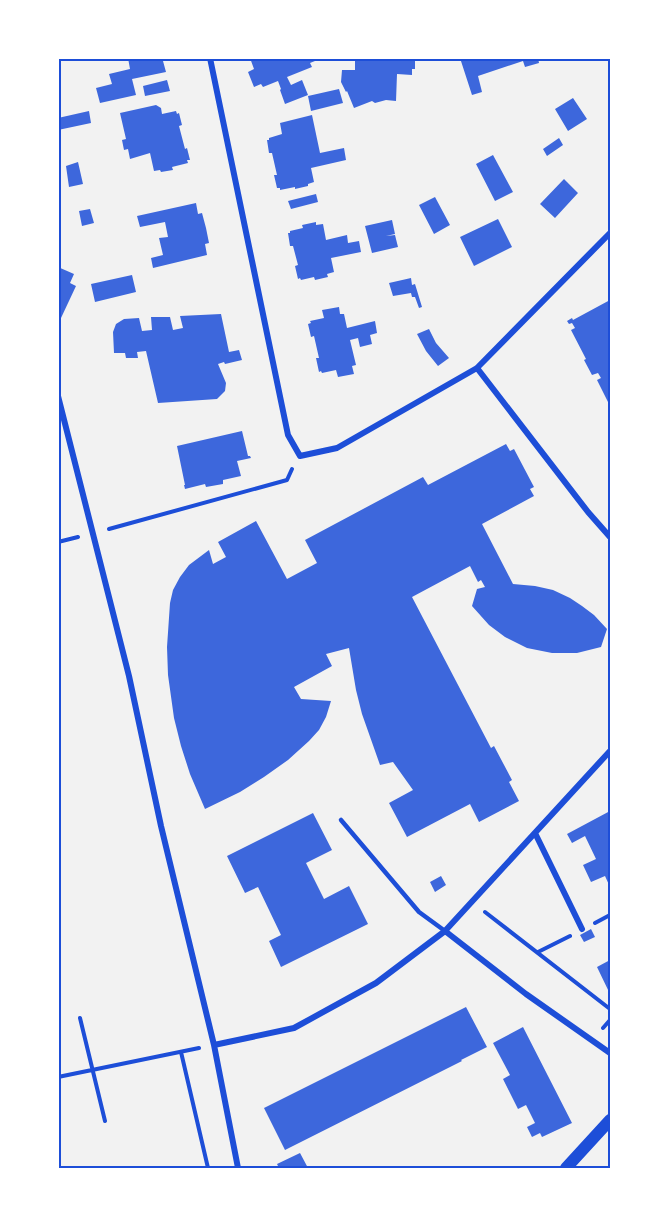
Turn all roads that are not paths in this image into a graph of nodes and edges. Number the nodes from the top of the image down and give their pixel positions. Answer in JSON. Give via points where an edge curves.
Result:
{"nodes":[{"id":1,"x":210,"y":58,"type":"edge"},
{"id":2,"x":610,"y":233,"type":"edge"},
{"id":3,"x":477,"y":368,"type":"junction"},
{"id":4,"x":58,"y":396,"type":"edge"},
{"id":5,"x":610,"y":537,"type":"edge"},
{"id":6,"x":610,"y":751,"type":"edge"},
{"id":7,"x":341,"y":820,"type":"dead end"},
{"id":8,"x":535,"y":833,"type":"junction"},
{"id":9,"x":582,"y":929,"type":"dead end"},
{"id":10,"x":445,"y":931,"type":"junction"},
{"id":11,"x":214,"y":1045,"type":"junction"},
{"id":12,"x":610,"y":1053,"type":"edge"},
{"id":13,"x":610,"y":1120,"type":"edge"},
{"id":14,"x":238,"y":1168,"type":"edge"},
{"id":15,"x":566,"y":1168,"type":"edge"}],
"edges":[{"from":1,"to":3,"type":"street","via":[[288,435],[300,456],[337,448]]},
{"from":2,"to":3,"type":"street"},
{"from":3,"to":5,"type":"street"},
{"from":4,"to":11,"type":"street","via":[[129,676]]},
{"from":6,"to":8,"type":"street"},
{"from":7,"to":10,"type":"lane","via":[[419,912]]},
{"from":8,"to":9,"type":"street"},
{"from":8,"to":10,"type":"street"},
{"from":10,"to":11,"type":"street","via":[[376,984],[294,1028]]},
{"from":10,"to":12,"type":"street"},
{"from":11,"to":14,"type":"street"},
{"from":13,"to":15,"type":"main road"}]}
